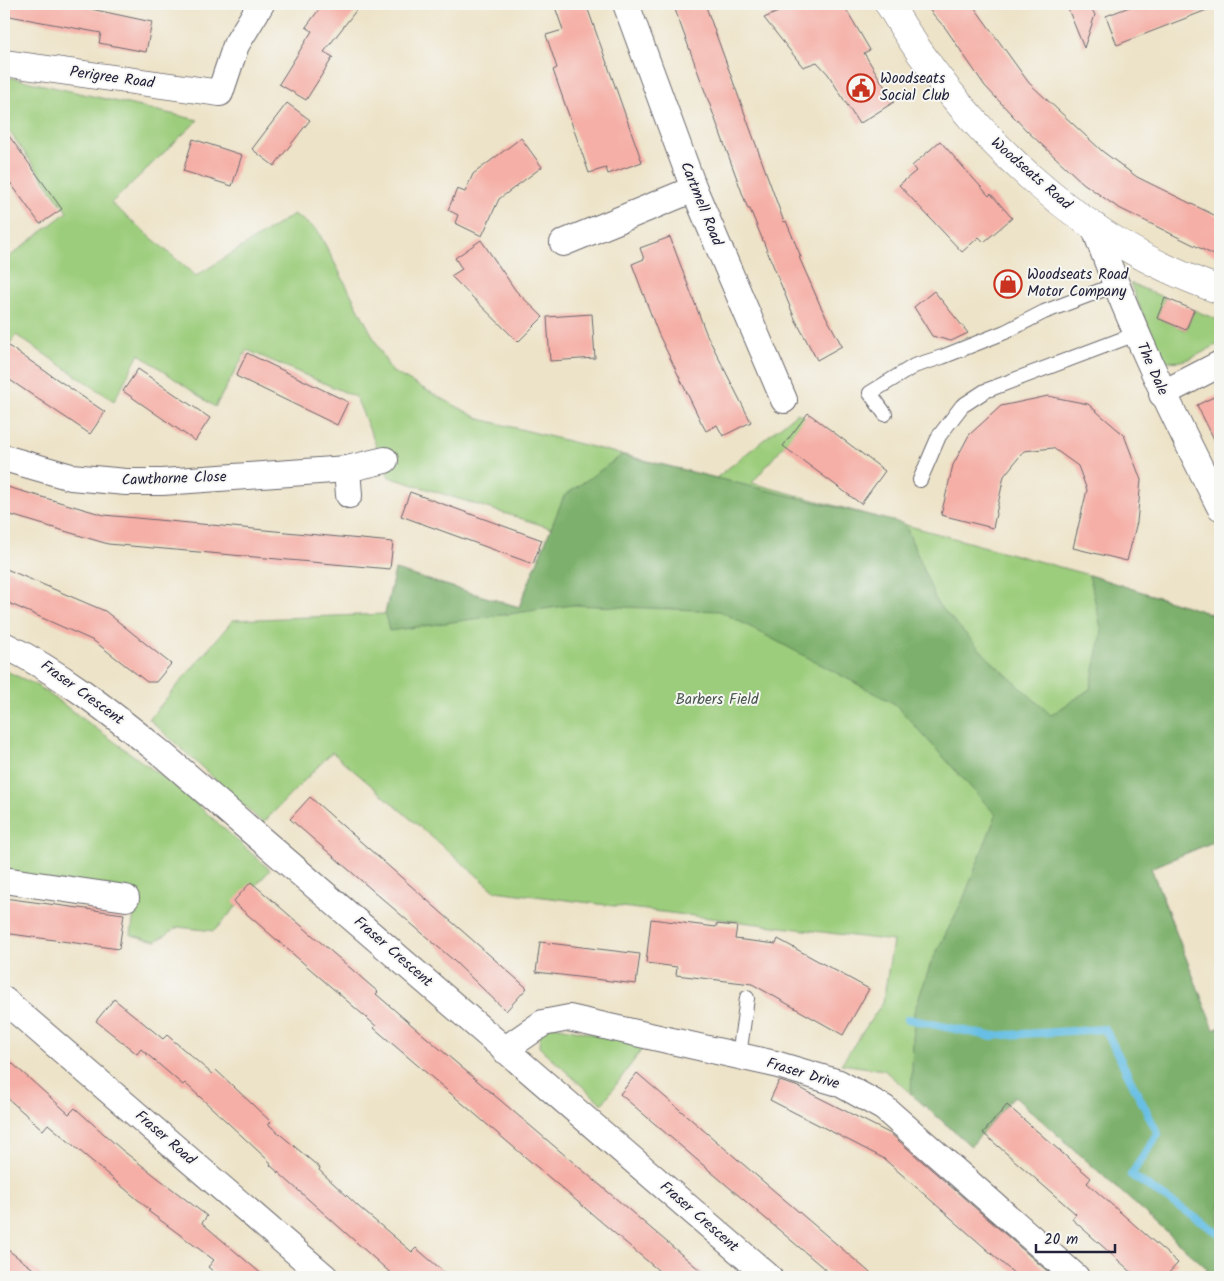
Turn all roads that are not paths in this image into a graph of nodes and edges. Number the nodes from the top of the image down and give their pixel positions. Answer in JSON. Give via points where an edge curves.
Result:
{"nodes":[{"id":1,"x":261,"y":4,"type":"edge"},
{"id":2,"x":626,"y":4,"type":"edge"},
{"id":3,"x":889,"y":4,"type":"edge"},
{"id":4,"x":4,"y":63,"type":"edge"},
{"id":5,"x":694,"y":189,"type":"junction"},
{"id":6,"x":1094,"y":226,"type":"junction"},
{"id":7,"x":563,"y":243,"type":"dead end"},
{"id":8,"x":1115,"y":285,"type":"junction"},
{"id":9,"x":1220,"y":290,"type":"edge"},
{"id":10,"x":1136,"y":334,"type":"junction"},
{"id":11,"x":1220,"y":364,"type":"edge"},
{"id":12,"x":1162,"y":394,"type":"junction"},
{"id":13,"x":784,"y":400,"type":"dead end"},
{"id":14,"x":885,"y":414,"type":"dead end"},
{"id":15,"x":4,"y":458,"type":"edge"},
{"id":16,"x":386,"y":460,"type":"dead end"},
{"id":17,"x":347,"y":469,"type":"junction"},
{"id":18,"x":920,"y":480,"type":"dead end"},
{"id":19,"x":349,"y":495,"type":"dead end"},
{"id":20,"x":1220,"y":507,"type":"edge"},
{"id":21,"x":4,"y":645,"type":"edge"},
{"id":22,"x":4,"y":880,"type":"edge"},
{"id":23,"x":126,"y":898,"type":"dead end"},
{"id":24,"x":747,"y":998,"type":"dead end"},
{"id":25,"x":4,"y":1000,"type":"edge"},
{"id":26,"x":504,"y":1050,"type":"junction"},
{"id":27,"x":739,"y":1056,"type":"junction"},
{"id":28,"x":325,"y":1277,"type":"edge"},
{"id":29,"x":769,"y":1277,"type":"edge"},
{"id":30,"x":1076,"y":1277,"type":"edge"}],
"edges":[{"from":1,"to":4,"type":"street","name":"Perigree Road","via":[[236,44],[220,93]]},
{"from":2,"to":5,"type":"street","name":"Cartmell Road"},
{"from":3,"to":6,"type":"street","name":"Woodseats Road","via":[[963,110],[997,146]]},
{"from":5,"to":7,"type":"street"},
{"from":5,"to":13,"type":"street","name":"Cartmell Road"},
{"from":6,"to":8,"type":"street","name":"The Dale"},
{"from":6,"to":9,"type":"street","name":"Woodseats Road","via":[[1164,266]]},
{"from":8,"to":10,"type":"street","name":"The Dale"},
{"from":8,"to":14,"type":"lane","via":[[914,366],[870,393]]},
{"from":10,"to":12,"type":"street","name":"The Dale"},
{"from":10,"to":18,"type":"lane","via":[[985,391],[962,406],[939,436]]},
{"from":11,"to":12,"type":"street"},
{"from":12,"to":20,"type":"street","name":"The Dale"},
{"from":15,"to":17,"type":"street","name":"Cawthorne Close","via":[[71,477],[126,482]]},
{"from":16,"to":17,"type":"street","name":"Cawthorne Close"},
{"from":17,"to":19,"type":"street"},
{"from":21,"to":26,"type":"street","name":"Fraser Crescent","via":[[34,659],[88,695],[155,748]]},
{"from":22,"to":23,"type":"street"},
{"from":24,"to":27,"type":"lane"},
{"from":25,"to":28,"type":"street","name":"Fraser Road"},
{"from":26,"to":27,"type":"street","name":"Fraser Drive","via":[[543,1023],[569,1018]]},
{"from":26,"to":29,"type":"street","name":"Fraser Crescent"},
{"from":27,"to":30,"type":"street","name":"Fraser Drive","via":[[839,1083],[884,1108]]}]}
